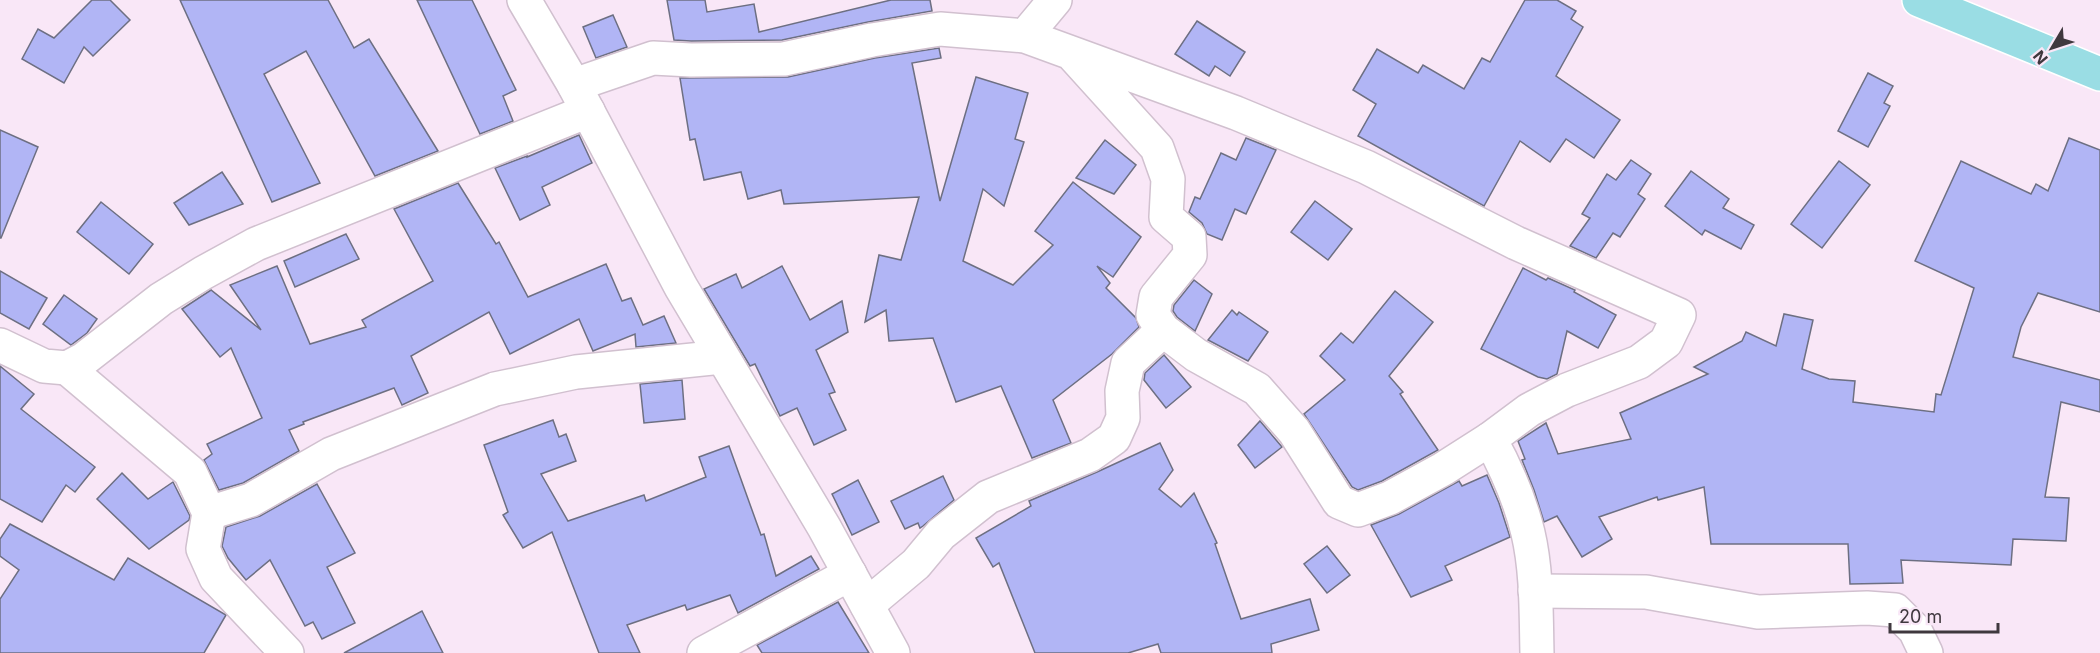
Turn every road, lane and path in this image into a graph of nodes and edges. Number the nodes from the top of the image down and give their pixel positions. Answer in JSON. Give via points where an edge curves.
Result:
{"nodes":[{"id":1,"x":524,"y":0,"type":"edge"},
{"id":2,"x":1055,"y":0,"type":"edge"},
{"id":3,"x":1920,"y":0,"type":"edge"},
{"id":4,"x":1025,"y":36,"type":"junction"},
{"id":5,"x":1071,"y":53,"type":"junction"},
{"id":6,"x":2100,"y":74,"type":"edge"},
{"id":7,"x":581,"y":98,"type":"junction"},
{"id":8,"x":1163,"y":330,"type":"junction"},
{"id":9,"x":0,"y":345,"type":"edge"},
{"id":10,"x":722,"y":357,"type":"junction"},
{"id":11,"x":67,"y":368,"type":"junction"},
{"id":12,"x":1490,"y":439,"type":"junction"},
{"id":13,"x":209,"y":513,"type":"junction"},
{"id":14,"x":849,"y":574,"type":"junction"},
{"id":15,"x":1535,"y":591,"type":"junction"},
{"id":16,"x":867,"y":605,"type":"junction"},
{"id":17,"x":287,"y":653,"type":"edge"},
{"id":18,"x":704,"y":653,"type":"edge"},
{"id":19,"x":893,"y":653,"type":"edge"},
{"id":20,"x":1537,"y":653,"type":"edge"},
{"id":21,"x":1926,"y":653,"type":"edge"}],
"edges":[{"from":1,"to":7,"type":"street"},
{"from":2,"to":4,"type":"street"},
{"from":3,"to":6,"type":"main road"},
{"from":4,"to":5,"type":"street"},
{"from":4,"to":7,"type":"street","via":[[940,29],[784,59],[653,58]]},
{"from":5,"to":8,"type":"street","via":[[1157,148],[1168,179],[1166,217],[1189,237],[1190,255],[1156,297],[1153,315]]},
{"from":5,"to":12,"type":"street","via":[[1236,112],[1366,167],[1516,243],[1679,315],[1666,342],[1639,362],[1567,390],[1529,410]]},
{"from":7,"to":10,"type":"street"},
{"from":7,"to":11,"type":"street","via":[[256,244],[162,299]]},
{"from":8,"to":12,"type":"street","via":[[1196,355],[1257,389],[1294,431],[1339,502],[1358,510],[1390,498]]},
{"from":8,"to":16,"type":"street","via":[[1128,363],[1122,391],[1123,417],[1114,438],[1090,455],[988,497],[940,534],[916,564]]},
{"from":9,"to":11,"type":"street","via":[[44,366]]},
{"from":10,"to":13,"type":"street","via":[[576,372],[495,389],[331,454],[251,500]]},
{"from":10,"to":14,"type":"street"},
{"from":11,"to":13,"type":"street","via":[[190,472]]},
{"from":12,"to":15,"type":"street","via":[[1506,468],[1528,533]]},
{"from":13,"to":17,"type":"street","via":[[203,549],[216,578]]},
{"from":14,"to":16,"type":"street"},
{"from":14,"to":18,"type":"street"},
{"from":15,"to":20,"type":"street"},
{"from":15,"to":21,"type":"street","via":[[1646,592],[1758,612],[1895,610],[1916,630]]},
{"from":16,"to":19,"type":"street"}]}
